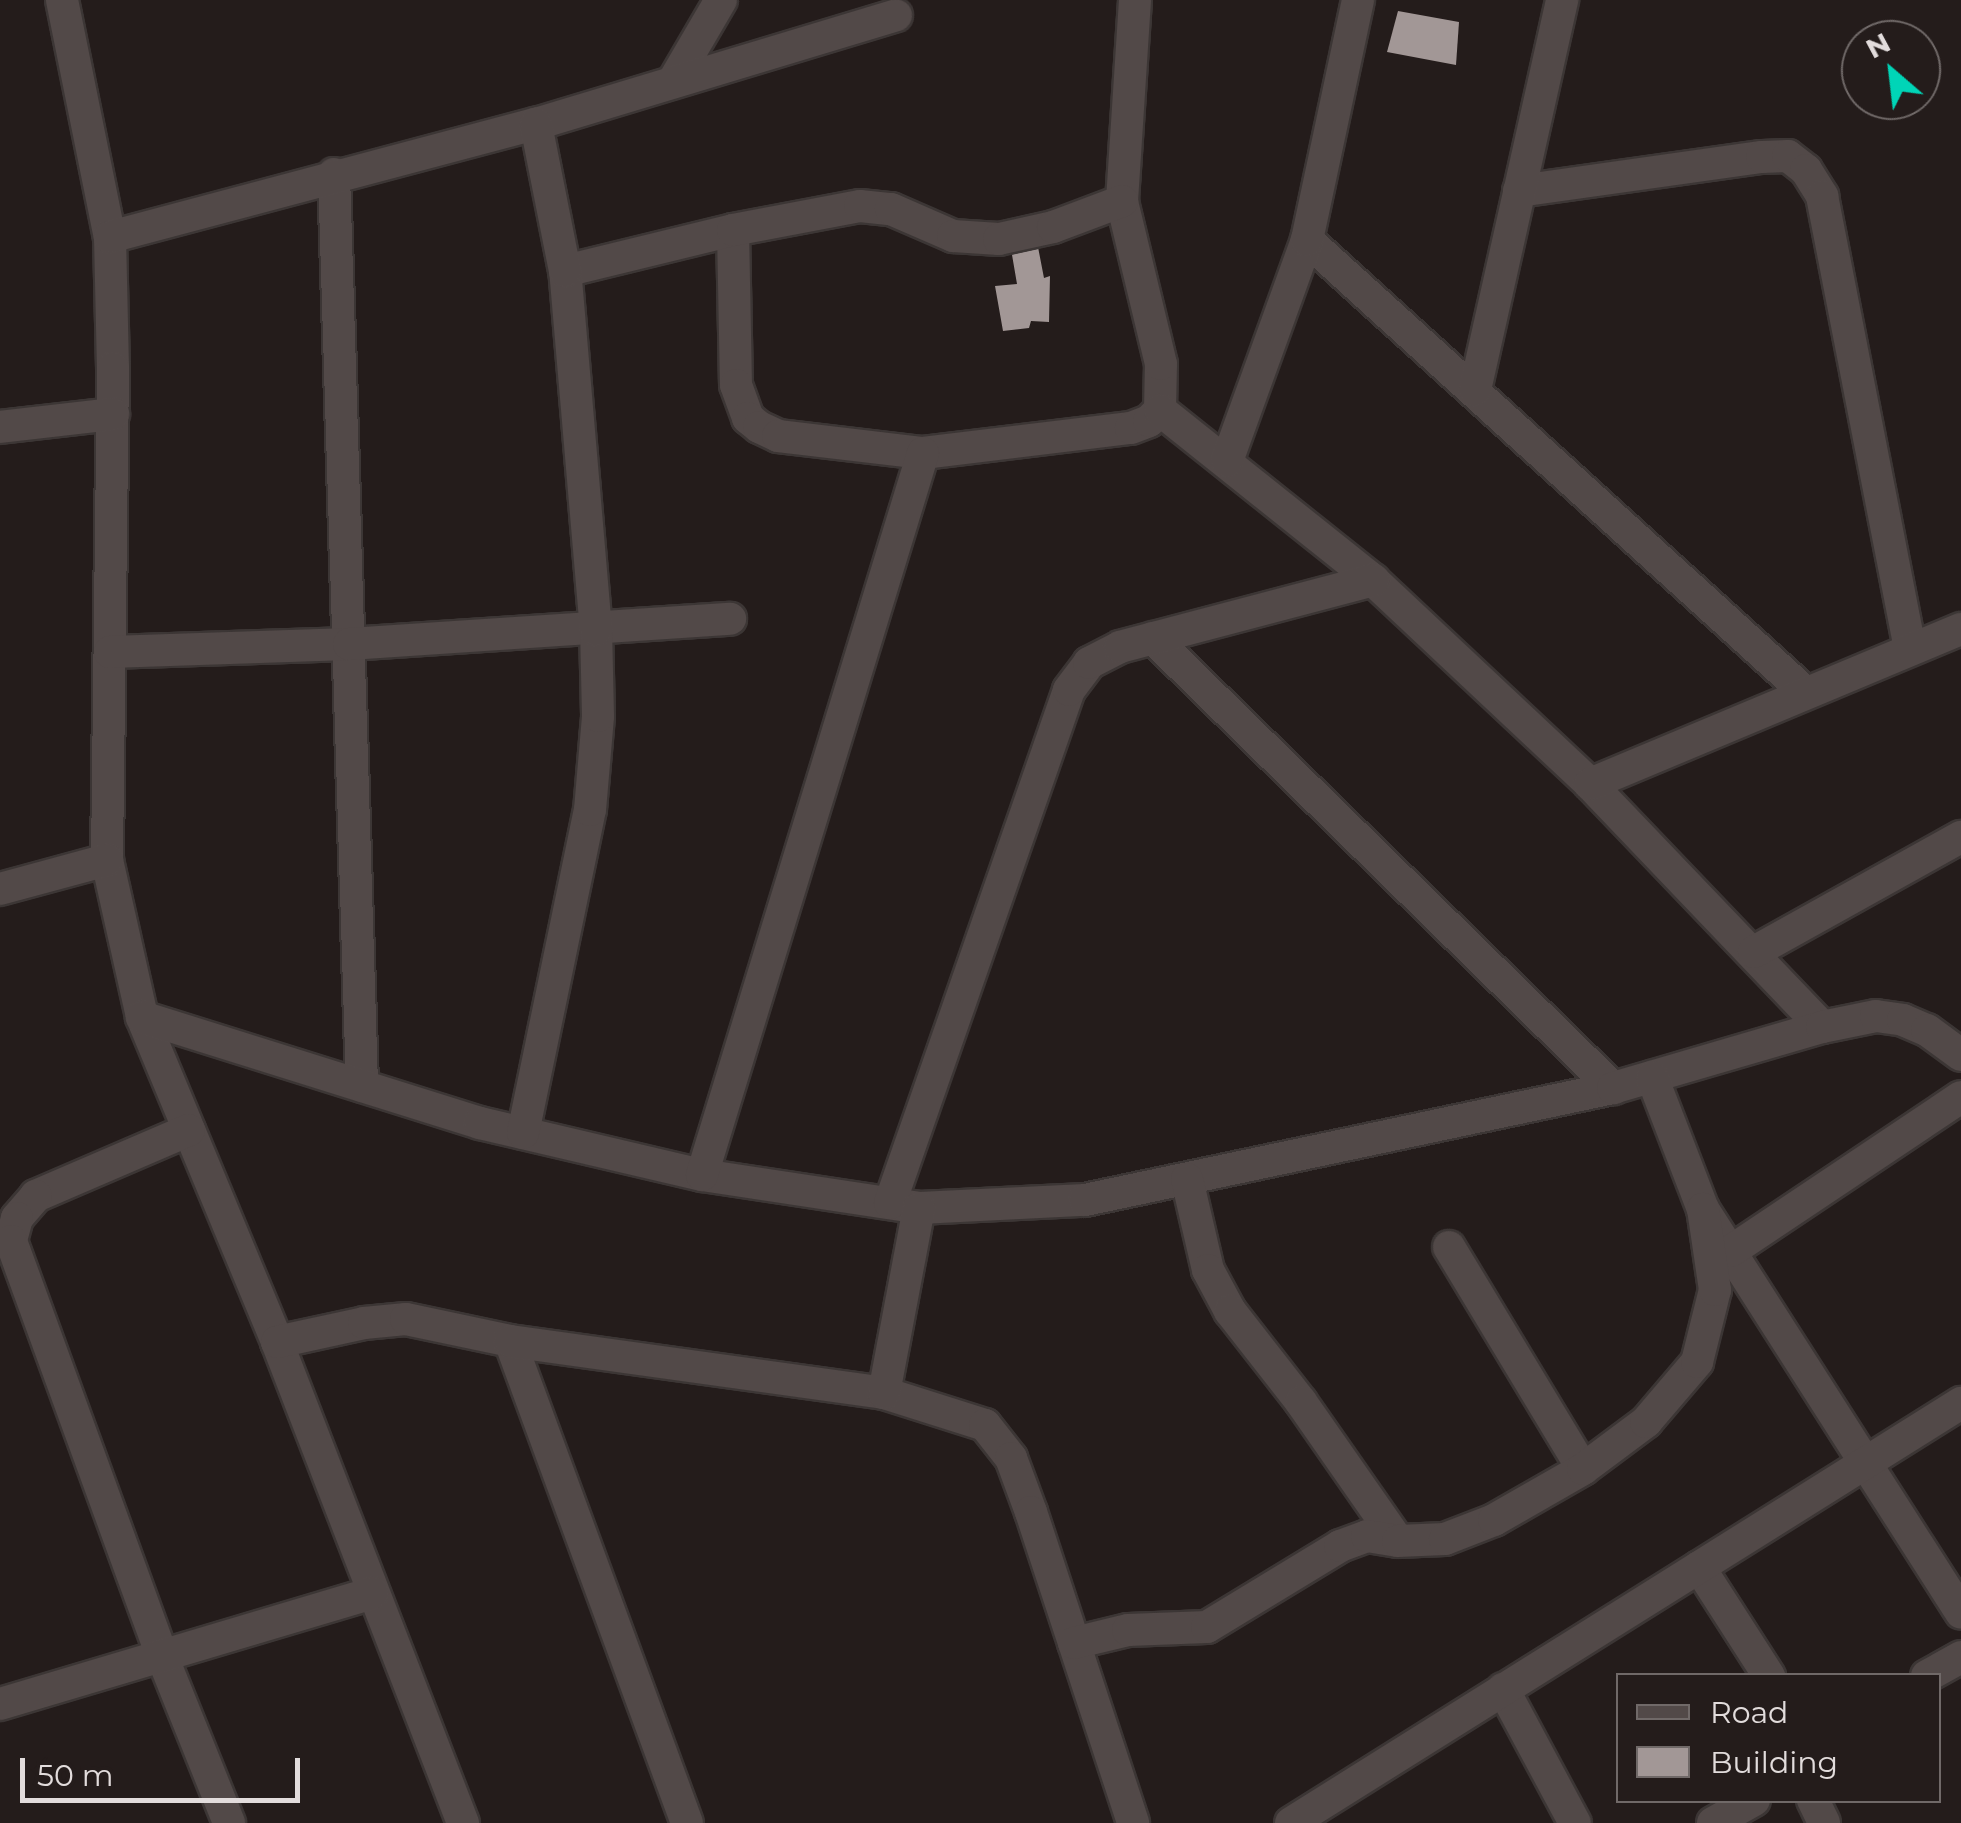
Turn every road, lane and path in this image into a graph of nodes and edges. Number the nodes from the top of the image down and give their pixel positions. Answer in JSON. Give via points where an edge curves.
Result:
{"nodes":[{"id":1,"x":62,"y":0,"type":"edge"},
{"id":2,"x":721,"y":0,"type":"edge"},
{"id":3,"x":1135,"y":0,"type":"edge"},
{"id":4,"x":1358,"y":0,"type":"edge"},
{"id":5,"x":1562,"y":0,"type":"edge"},
{"id":6,"x":896,"y":16,"type":"dead end"},
{"id":7,"x":673,"y":82,"type":"junction"},
{"id":8,"x":536,"y":124,"type":"junction"},
{"id":9,"x":334,"y":174,"type":"junction"},
{"id":10,"x":1520,"y":190,"type":"junction"},
{"id":11,"x":1122,"y":201,"type":"junction"},
{"id":12,"x":733,"y":230,"type":"junction"},
{"id":13,"x":110,"y":238,"type":"junction"},
{"id":14,"x":1307,"y":240,"type":"junction"},
{"id":15,"x":565,"y":271,"type":"junction"},
{"id":16,"x":1475,"y":390,"type":"junction"},
{"id":17,"x":1160,"y":410,"type":"junction"},
{"id":18,"x":113,"y":414,"type":"junction"},
{"id":19,"x":0,"y":427,"type":"edge"},
{"id":20,"x":923,"y":453,"type":"junction"},
{"id":21,"x":1227,"y":461,"type":"junction"},
{"id":22,"x":1373,"y":580,"type":"junction"},
{"id":23,"x":730,"y":620,"type":"dead end"},
{"id":24,"x":596,"y":630,"type":"junction"},
{"id":25,"x":1961,"y":630,"type":"edge"},
{"id":26,"x":1154,"y":638,"type":"junction"},
{"id":27,"x":349,"y":644,"type":"junction"},
{"id":28,"x":1910,"y":648,"type":"junction"},
{"id":29,"x":110,"y":652,"type":"junction"},
{"id":30,"x":1805,"y":692,"type":"junction"},
{"id":31,"x":1590,"y":784,"type":"junction"},
{"id":32,"x":1961,"y":836,"type":"edge"},
{"id":33,"x":107,"y":860,"type":"junction"},
{"id":34,"x":0,"y":888,"type":"edge"},
{"id":35,"x":1754,"y":952,"type":"junction"},
{"id":36,"x":142,"y":1017,"type":"junction"},
{"id":37,"x":1822,"y":1026,"type":"junction"},
{"id":38,"x":1961,"y":1054,"type":"edge"},
{"id":39,"x":1652,"y":1077,"type":"junction"},
{"id":40,"x":362,"y":1086,"type":"junction"},
{"id":41,"x":1613,"y":1088,"type":"junction"},
{"id":42,"x":1961,"y":1097,"type":"edge"},
{"id":43,"x":190,"y":1130,"type":"junction"},
{"id":44,"x":523,"y":1133,"type":"junction"},
{"id":45,"x":702,"y":1175,"type":"junction"},
{"id":46,"x":1186,"y":1179,"type":"junction"},
{"id":47,"x":904,"y":1206,"type":"junction"},
{"id":48,"x":1704,"y":1209,"type":"junction"},
{"id":49,"x":1449,"y":1247,"type":"dead end"},
{"id":50,"x":1731,"y":1251,"type":"junction"},
{"id":51,"x":510,"y":1341,"type":"junction"},
{"id":52,"x":277,"y":1342,"type":"junction"},
{"id":53,"x":884,"y":1393,"type":"junction"},
{"id":54,"x":1961,"y":1403,"type":"edge"},
{"id":55,"x":1865,"y":1460,"type":"junction"},
{"id":56,"x":1583,"y":1469,"type":"junction"},
{"id":57,"x":1398,"y":1541,"type":"junction"},
{"id":58,"x":1699,"y":1567,"type":"junction"},
{"id":59,"x":373,"y":1593,"type":"junction"},
{"id":60,"x":1961,"y":1612,"type":"edge"},
{"id":61,"x":1074,"y":1643,"type":"junction"},
{"id":62,"x":162,"y":1656,"type":"junction"},
{"id":63,"x":1961,"y":1657,"type":"edge"},
{"id":64,"x":1767,"y":1673,"type":"edge"},
{"id":65,"x":1932,"y":1673,"type":"edge"},
{"id":66,"x":1503,"y":1689,"type":"junction"},
{"id":67,"x":0,"y":1704,"type":"edge"},
{"id":68,"x":1749,"y":1803,"type":"edge"},
{"id":69,"x":221,"y":1820,"type":"edge"},
{"id":70,"x":463,"y":1823,"type":"edge"},
{"id":71,"x":687,"y":1823,"type":"edge"},
{"id":72,"x":1133,"y":1823,"type":"edge"},
{"id":73,"x":1291,"y":1823,"type":"edge"},
{"id":74,"x":1574,"y":1823,"type":"edge"},
{"id":75,"x":1713,"y":1823,"type":"edge"}],
"edges":[{"from":1,"to":13,"type":"street"},
{"from":2,"to":7,"type":"street"},
{"from":3,"to":11,"type":"street"},
{"from":4,"to":14,"type":"street"},
{"from":5,"to":10,"type":"street"},
{"from":6,"to":7,"type":"street"},
{"from":7,"to":8,"type":"street"},
{"from":8,"to":9,"type":"street"},
{"from":8,"to":15,"type":"street"},
{"from":9,"to":13,"type":"street"},
{"from":9,"to":27,"type":"street"},
{"from":10,"to":16,"type":"street"},
{"from":10,"to":28,"type":"street","via":[[1775,156],[1788,156],[1806,170],[1822,196]]},
{"from":11,"to":12,"type":"street","via":[[1053,227],[998,238],[953,236],[891,209],[860,206]]},
{"from":11,"to":17,"type":"street","via":[[1161,364]]},
{"from":12,"to":15,"type":"street"},
{"from":12,"to":20,"type":"street","via":[[736,385],[748,418],[778,436]]},
{"from":13,"to":18,"type":"street"},
{"from":14,"to":16,"type":"street"},
{"from":14,"to":21,"type":"street"},
{"from":15,"to":24,"type":"street"},
{"from":16,"to":30,"type":"street"},
{"from":17,"to":20,"type":"street","via":[[1131,428]]},
{"from":17,"to":21,"type":"street"},
{"from":18,"to":19,"type":"street"},
{"from":18,"to":29,"type":"street"},
{"from":20,"to":45,"type":"street"},
{"from":21,"to":22,"type":"street"},
{"from":22,"to":26,"type":"street"},
{"from":22,"to":31,"type":"street"},
{"from":23,"to":24,"type":"street"},
{"from":24,"to":27,"type":"street"},
{"from":24,"to":44,"type":"street","via":[[590,810]]},
{"from":25,"to":28,"type":"street"},
{"from":26,"to":41,"type":"street"},
{"from":26,"to":47,"type":"street","via":[[1089,663],[1068,690]]},
{"from":27,"to":29,"type":"street"},
{"from":27,"to":40,"type":"street"},
{"from":28,"to":30,"type":"street"},
{"from":29,"to":33,"type":"street"},
{"from":30,"to":31,"type":"street"},
{"from":31,"to":35,"type":"street"},
{"from":32,"to":35,"type":"street"},
{"from":33,"to":34,"type":"street"},
{"from":33,"to":36,"type":"street"},
{"from":35,"to":37,"type":"street"},
{"from":36,"to":40,"type":"street"},
{"from":36,"to":43,"type":"street"},
{"from":37,"to":38,"type":"street","via":[[1876,1016],[1903,1020]]},
{"from":37,"to":39,"type":"street"},
{"from":39,"to":41,"type":"street"},
{"from":39,"to":48,"type":"street"},
{"from":40,"to":44,"type":"street"},
{"from":41,"to":46,"type":"street"},
{"from":42,"to":50,"type":"street"},
{"from":43,"to":52,"type":"street"},
{"from":43,"to":62,"type":"street","via":[[36,1196],[17,1218],[11,1241]]},
{"from":44,"to":45,"type":"street"},
{"from":45,"to":47,"type":"street"},
{"from":46,"to":47,"type":"street","via":[[1085,1200]]},
{"from":46,"to":57,"type":"street","via":[[1208,1270],[1230,1311]]},
{"from":47,"to":53,"type":"street"},
{"from":48,"to":50,"type":"street"},
{"from":48,"to":56,"type":"street","via":[[1715,1290],[1698,1362],[1646,1422]]},
{"from":49,"to":56,"type":"street"},
{"from":50,"to":55,"type":"street"},
{"from":51,"to":52,"type":"street","via":[[406,1319]]},
{"from":51,"to":53,"type":"street"},
{"from":51,"to":71,"type":"street"},
{"from":52,"to":59,"type":"street"},
{"from":53,"to":61,"type":"street","via":[[985,1425],[1011,1458]]},
{"from":54,"to":55,"type":"street"},
{"from":55,"to":58,"type":"street"},
{"from":55,"to":60,"type":"street"},
{"from":56,"to":57,"type":"street","via":[[1461,1533]]},
{"from":57,"to":61,"type":"street","via":[[1367,1536],[1340,1546],[1208,1626],[1128,1630]]},
{"from":58,"to":64,"type":"street"},
{"from":58,"to":66,"type":"street"},
{"from":59,"to":62,"type":"street"},
{"from":59,"to":70,"type":"street"},
{"from":61,"to":72,"type":"street"},
{"from":62,"to":67,"type":"street"},
{"from":62,"to":69,"type":"street"},
{"from":63,"to":65,"type":"street"},
{"from":66,"to":73,"type":"street"},
{"from":66,"to":74,"type":"street"},
{"from":68,"to":75,"type":"street"}]}
